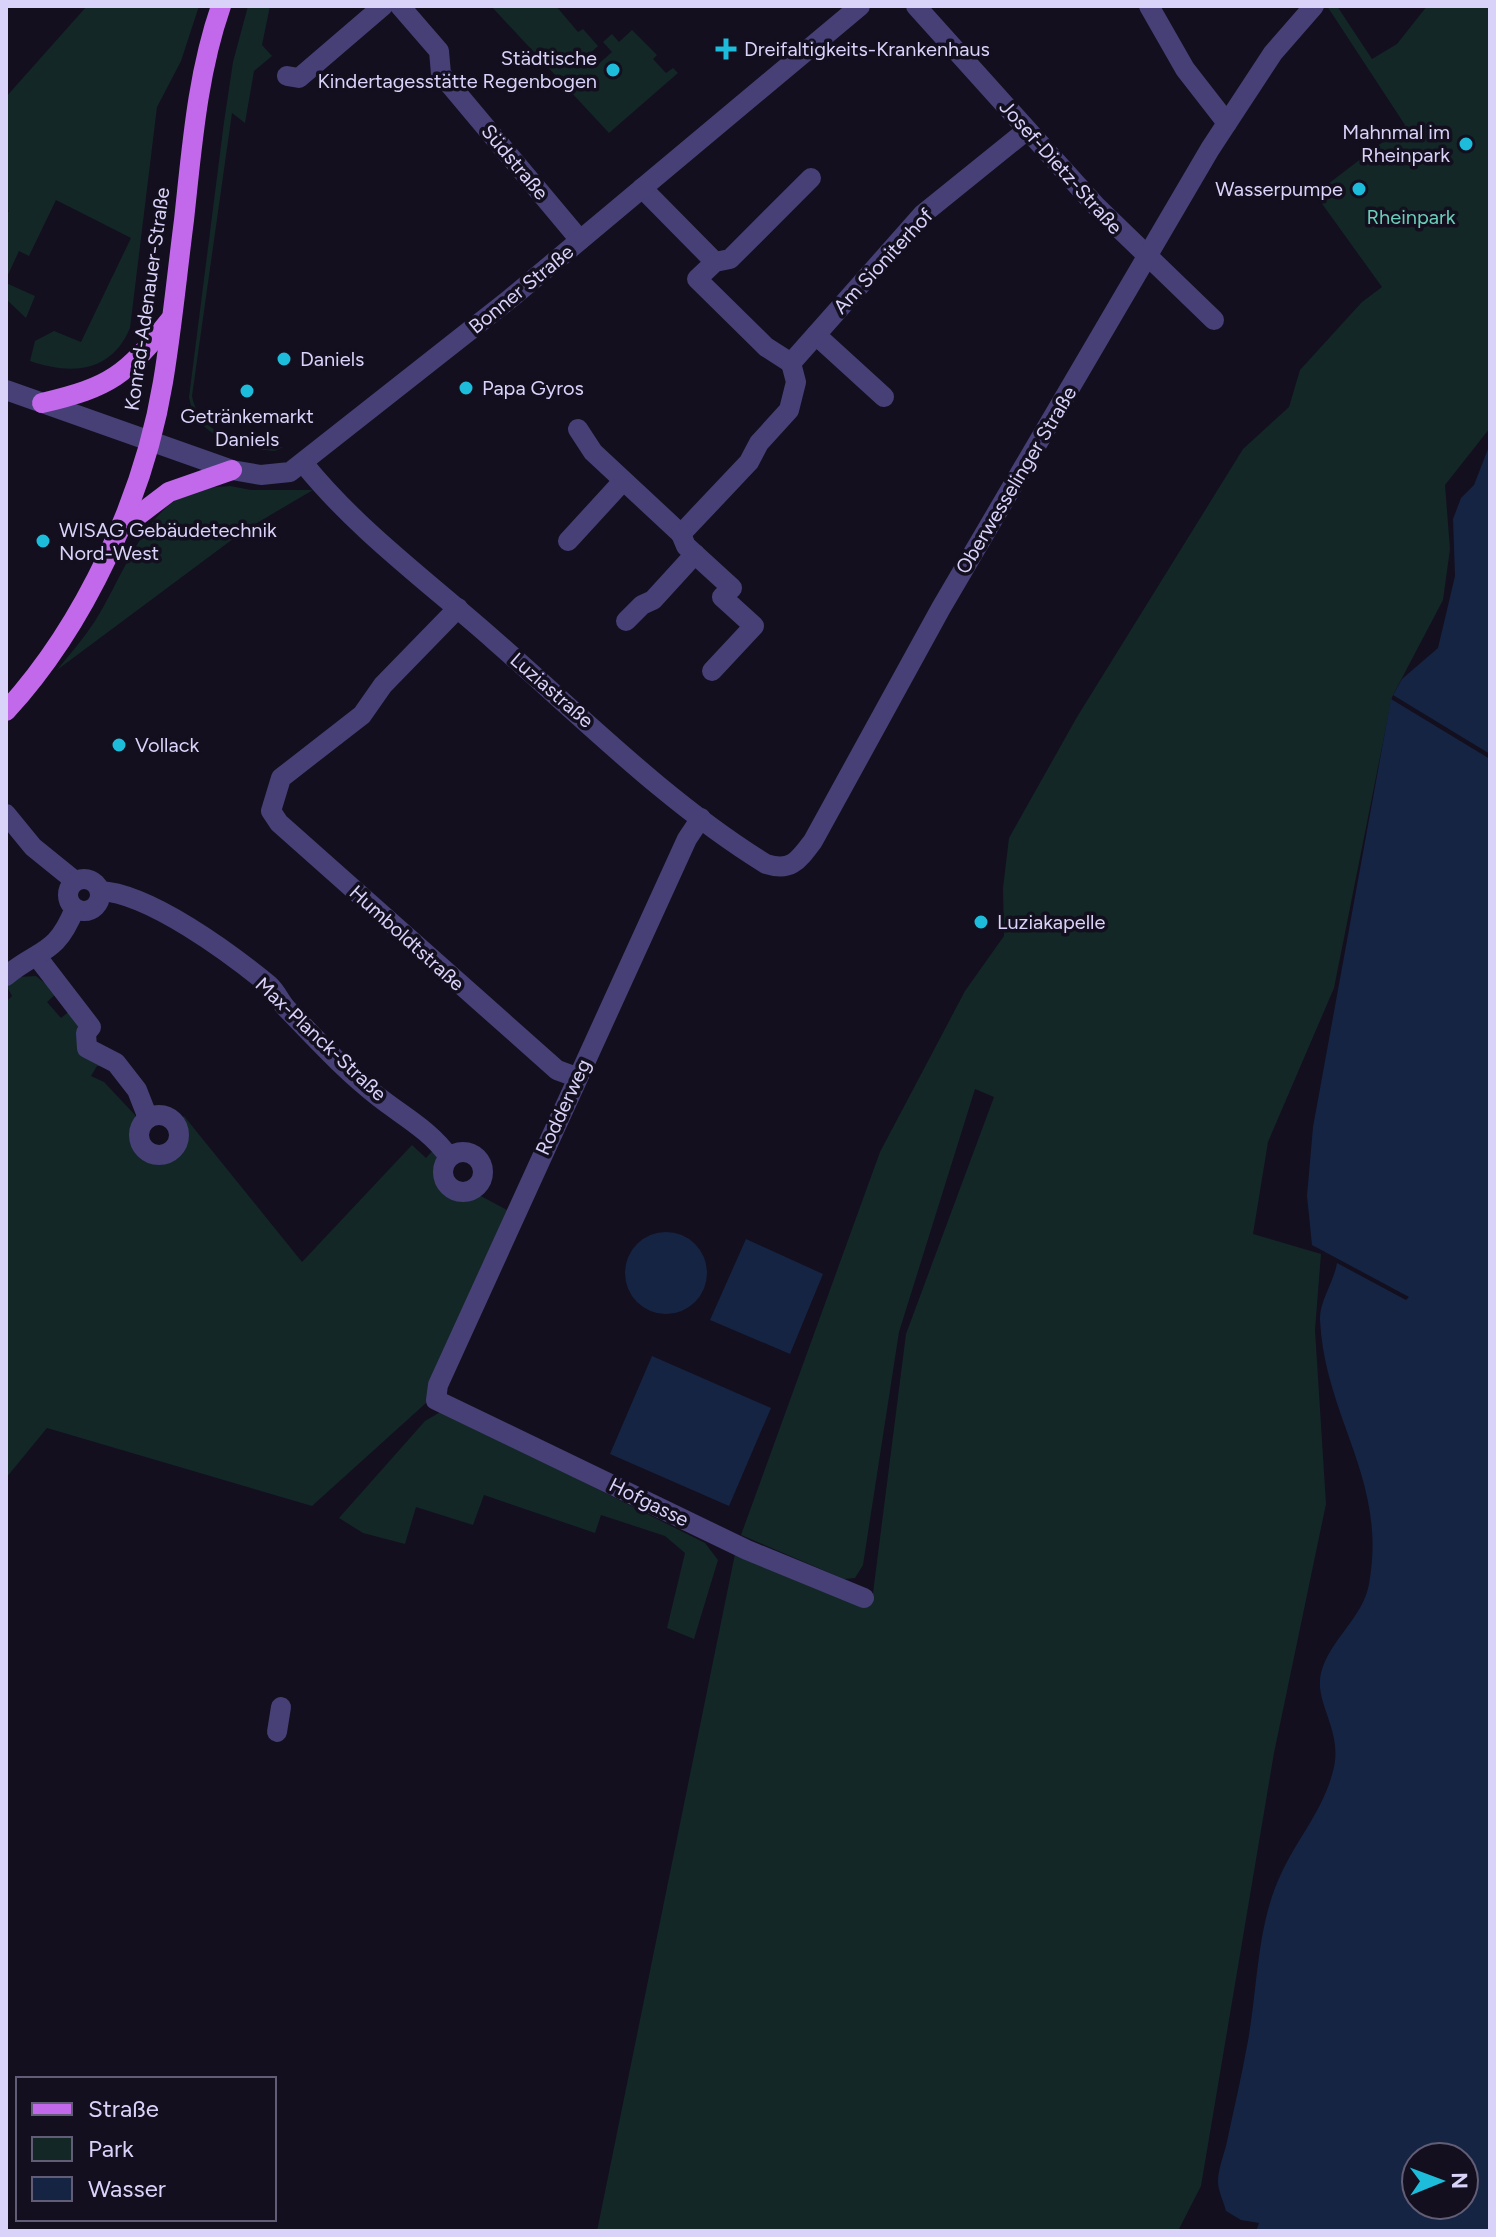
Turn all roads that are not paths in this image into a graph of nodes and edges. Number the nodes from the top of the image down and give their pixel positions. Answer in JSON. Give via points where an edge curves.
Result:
{"nodes":[{"id":1,"x":221,"y":6,"type":"edge"},
{"id":2,"x":383,"y":6,"type":"edge"},
{"id":3,"x":400,"y":6,"type":"edge"},
{"id":4,"x":860,"y":6,"type":"edge"},
{"id":5,"x":916,"y":6,"type":"edge"},
{"id":6,"x":1149,"y":6,"type":"edge"},
{"id":7,"x":1314,"y":6,"type":"edge"},
{"id":8,"x":287,"y":76,"type":"dead end"},
{"id":9,"x":1227,"y":123,"type":"junction"},
{"id":10,"x":1027,"y":130,"type":"junction"},
{"id":11,"x":811,"y":178,"type":"dead end"},
{"id":12,"x":642,"y":188,"type":"junction"},
{"id":13,"x":580,"y":240,"type":"junction"},
{"id":14,"x":1146,"y":259,"type":"junction"},
{"id":15,"x":715,"y":262,"type":"junction"},
{"id":16,"x":172,"y":317,"type":"junction"},
{"id":17,"x":1214,"y":320,"type":"dead end"},
{"id":18,"x":816,"y":335,"type":"junction"},
{"id":19,"x":791,"y":363,"type":"junction"},
{"id":20,"x":6,"y":390,"type":"edge"},
{"id":21,"x":884,"y":397,"type":"dead end"},
{"id":22,"x":42,"y":403,"type":"junction"},
{"id":23,"x":578,"y":429,"type":"dead end"},
{"id":24,"x":149,"y":441,"type":"junction"},
{"id":25,"x":304,"y":464,"type":"junction"},
{"id":26,"x":232,"y":470,"type":"junction"},
{"id":27,"x":623,"y":481,"type":"junction"},
{"id":28,"x":119,"y":530,"type":"junction"},
{"id":29,"x":681,"y":534,"type":"junction"},
{"id":30,"x":568,"y":541,"type":"dead end"},
{"id":31,"x":695,"y":554,"type":"junction"},
{"id":32,"x":458,"y":608,"type":"junction"},
{"id":33,"x":626,"y":621,"type":"dead end"},
{"id":34,"x":712,"y":671,"type":"dead end"},
{"id":35,"x":7,"y":710,"type":"edge"},
{"id":36,"x":6,"y":814,"type":"edge"},
{"id":37,"x":701,"y":818,"type":"junction"},
{"id":38,"x":813,"y":841,"type":"joint"},
{"id":39,"x":75,"y":881,"type":"junction"},
{"id":40,"x":100,"y":891,"type":"junction"},
{"id":41,"x":75,"y":908,"type":"junction"},
{"id":42,"x":38,"y":958,"type":"junction"},
{"id":43,"x":6,"y":976,"type":"edge"},
{"id":44,"x":576,"y":1077,"type":"junction"},
{"id":45,"x":148,"y":1118,"type":"dead end"},
{"id":46,"x":449,"y":1157,"type":"dead end"},
{"id":47,"x":436,"y":1400,"type":"joint"},
{"id":48,"x":864,"y":1598,"type":"dead end"},
{"id":49,"x":281,"y":1707,"type":"dead end"},
{"id":50,"x":277,"y":1732,"type":"dead end"}],
"edges":[{"from":1,"to":16,"type":"main road","name":"Konrad-Adenauer-Straße","via":[[202,69]]},
{"from":2,"to":8,"type":"street","via":[[299,78]]},
{"from":3,"to":13,"type":"street","name":"Südstraße","via":[[439,51],[441,74]]},
{"from":4,"to":12,"type":"street","name":"Bonner Straße"},
{"from":5,"to":10,"type":"street","name":"Josef-Dietz-Straße"},
{"from":6,"to":9,"type":"street","via":[[1185,69]]},
{"from":7,"to":9,"type":"street","name":"Oberwesselinger Straße","via":[[1273,53]]},
{"from":9,"to":14,"type":"street","name":"Oberwesselinger Straße"},
{"from":10,"to":14,"type":"street","name":"Josef-Dietz-Straße"},
{"from":10,"to":18,"type":"street","name":"Am Sioniterhof","via":[[923,214]]},
{"from":11,"to":15,"type":"street","via":[[730,259]]},
{"from":12,"to":13,"type":"street","name":"Bonner Straße"},
{"from":12,"to":15,"type":"street"},
{"from":13,"to":25,"type":"street","name":"Bonner Straße"},
{"from":14,"to":17,"type":"street","name":"Josef-Dietz-Straße"},
{"from":14,"to":38,"type":"street","name":"Oberwesselinger Straße","via":[[941,608]]},
{"from":15,"to":19,"type":"street","via":[[697,279],[766,347]]},
{"from":16,"to":22,"type":"main road","via":[[124,372],[100,388]]},
{"from":16,"to":24,"type":"main road","name":"Konrad-Adenauer-Straße"},
{"from":18,"to":19,"type":"street","name":"Am Sioniterhof"},
{"from":18,"to":21,"type":"street"},
{"from":19,"to":29,"type":"street","via":[[796,382],[789,410]]},
{"from":20,"to":22,"type":"street","name":"Bonner Straße"},
{"from":22,"to":24,"type":"street","name":"Bonner Straße"},
{"from":23,"to":27,"type":"street"},
{"from":24,"to":26,"type":"street","name":"Bonner Straße"},
{"from":24,"to":28,"type":"main road","name":"Konrad-Adenauer-Straße"},
{"from":25,"to":26,"type":"street","name":"Bonner Straße","via":[[273,475]]},
{"from":25,"to":32,"type":"street","name":"Luziastraße","via":[[322,487]]},
{"from":26,"to":28,"type":"main road","via":[[169,492]]},
{"from":27,"to":29,"type":"street"},
{"from":27,"to":30,"type":"street"},
{"from":28,"to":35,"type":"main road","name":"Konrad-Adenauer-Straße","via":[[61,642]]},
{"from":29,"to":31,"type":"street"},
{"from":31,"to":33,"type":"street"},
{"from":31,"to":34,"type":"street","via":[[732,588],[722,597],[754,626]]},
{"from":32,"to":37,"type":"street","name":"Luziastraße"},
{"from":32,"to":44,"type":"street","name":"Humboldtstraße","via":[[383,685],[362,715],[281,778],[271,811],[557,1070]]},
{"from":36,"to":39,"type":"street","name":"Max-Planck-Straße","via":[[33,847]]},
{"from":37,"to":38,"type":"street","name":"Luziastraße","via":[[752,855],[782,869],[796,864]]},
{"from":37,"to":44,"type":"street","name":"Rodderweg"},
{"from":39,"to":40,"type":"street","name":"Max-Planck-Straße","via":[[90,880]]},
{"from":39,"to":41,"type":"street","via":[[68,897]]},
{"from":40,"to":41,"type":"street","via":[[93,908]]},
{"from":40,"to":46,"type":"street","name":"Max-Planck-Straße","via":[[120,892],[183,926],[269,985],[323,1045]]},
{"from":41,"to":42,"type":"street","via":[[65,932]]},
{"from":42,"to":43,"type":"street"},
{"from":42,"to":45,"type":"street","via":[[91,1027],[87,1048],[116,1063],[137,1090]]},
{"from":44,"to":47,"type":"street","name":"Rodderweg","via":[[438,1385]]},
{"from":47,"to":48,"type":"street","name":"Hofgasse","via":[[747,1550]]},
{"from":49,"to":50,"type":"street"}]}
